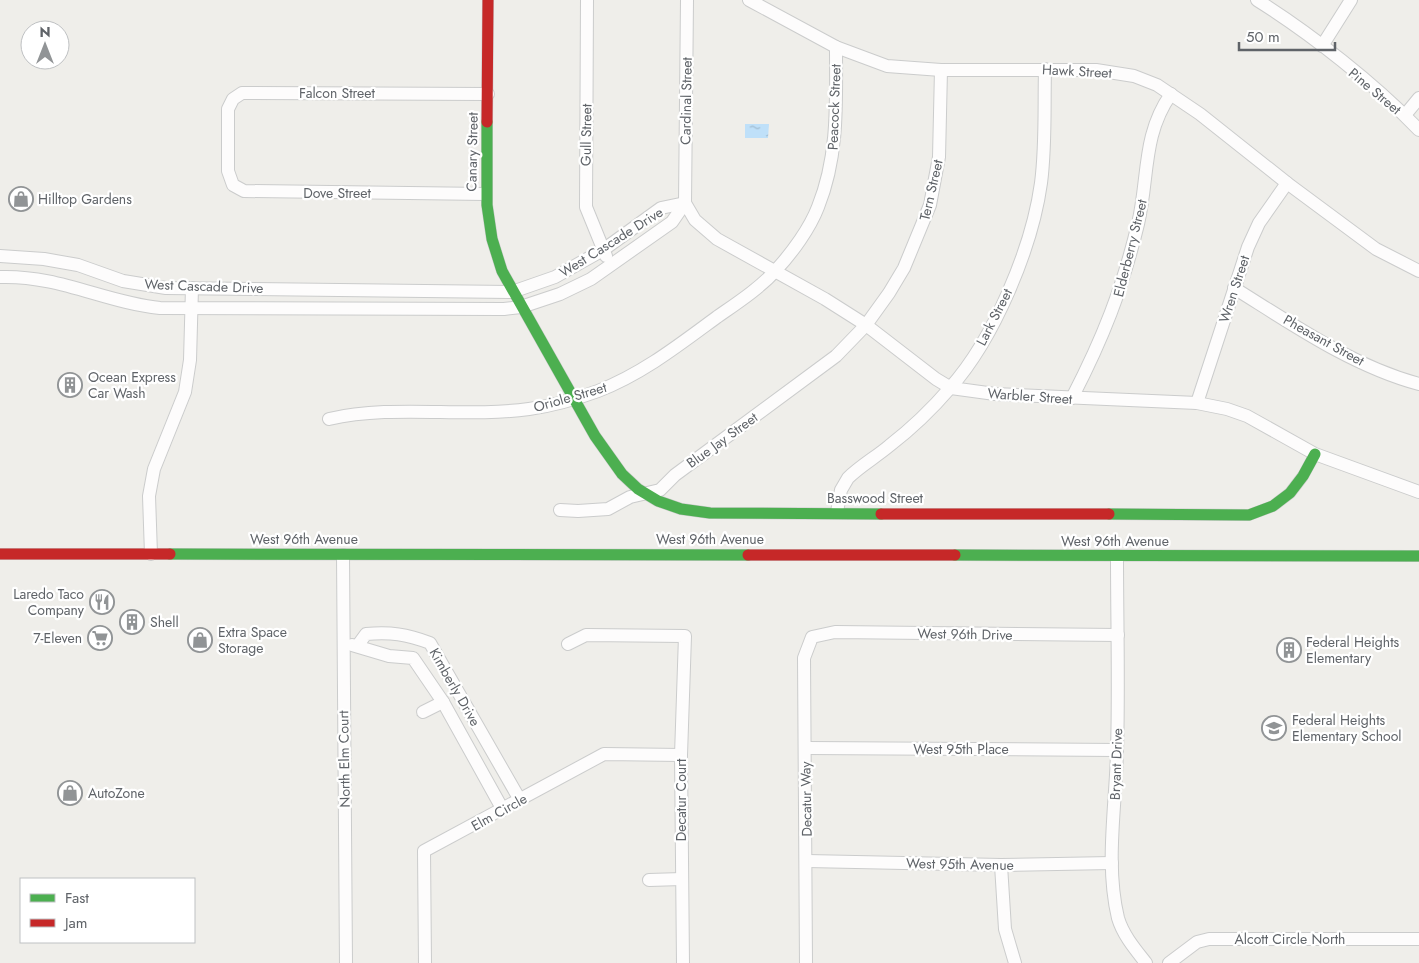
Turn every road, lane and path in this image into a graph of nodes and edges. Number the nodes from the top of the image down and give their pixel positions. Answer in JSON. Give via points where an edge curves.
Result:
{"nodes":[{"id":1,"x":488,"y":0,"type":"edge"},
{"id":2,"x":587,"y":0,"type":"edge"},
{"id":3,"x":687,"y":0,"type":"edge"},
{"id":4,"x":748,"y":0,"type":"edge"},
{"id":5,"x":1257,"y":0,"type":"edge"},
{"id":6,"x":1351,"y":0,"type":"edge"},
{"id":7,"x":1322,"y":46,"type":"junction"},
{"id":8,"x":836,"y":47,"type":"junction"},
{"id":9,"x":1045,"y":69,"type":"junction"},
{"id":10,"x":941,"y":70,"type":"junction"},
{"id":11,"x":488,"y":94,"type":"junction"},
{"id":12,"x":1171,"y":94,"type":"junction"},
{"id":13,"x":1419,"y":98,"type":"edge"},
{"id":14,"x":1405,"y":116,"type":"junction"},
{"id":15,"x":1419,"y":130,"type":"edge"},
{"id":16,"x":228,"y":143,"type":"joint"},
{"id":17,"x":1287,"y":183,"type":"junction"},
{"id":18,"x":486,"y":194,"type":"junction"},
{"id":19,"x":685,"y":203,"type":"junction"},
{"id":20,"x":602,"y":250,"type":"junction"},
{"id":21,"x":0,"y":256,"type":"edge"},
{"id":22,"x":612,"y":264,"type":"junction"},
{"id":23,"x":1419,"y":271,"type":"edge"},
{"id":24,"x":776,"y":272,"type":"junction"},
{"id":25,"x":0,"y":277,"type":"edge"},
{"id":26,"x":192,"y":288,"type":"junction"},
{"id":27,"x":1234,"y":288,"type":"junction"},
{"id":28,"x":289,"y":289,"type":"junction"},
{"id":29,"x":410,"y":290,"type":"junction"},
{"id":30,"x":516,"y":299,"type":"junction"},
{"id":31,"x":192,"y":308,"type":"junction"},
{"id":32,"x":289,"y":308,"type":"junction"},
{"id":33,"x":410,"y":309,"type":"junction"},
{"id":34,"x":866,"y":325,"type":"junction"},
{"id":35,"x":1419,"y":384,"type":"edge"},
{"id":36,"x":950,"y":388,"type":"junction"},
{"id":37,"x":1072,"y":398,"type":"junction"},
{"id":38,"x":573,"y":399,"type":"junction"},
{"id":39,"x":1197,"y":404,"type":"junction"},
{"id":40,"x":329,"y":419,"type":"dead end"},
{"id":41,"x":1315,"y":454,"type":"junction"},
{"id":42,"x":1419,"y":492,"type":"edge"},
{"id":43,"x":645,"y":494,"type":"junction"},
{"id":44,"x":560,"y":510,"type":"dead end"},
{"id":45,"x":837,"y":512,"type":"junction"},
{"id":46,"x":0,"y":554,"type":"edge"},
{"id":47,"x":151,"y":554,"type":"junction"},
{"id":48,"x":343,"y":555,"type":"junction"},
{"id":49,"x":1117,"y":556,"type":"junction"},
{"id":50,"x":1419,"y":556,"type":"edge"},
{"id":51,"x":1118,"y":635,"type":"junction"},
{"id":52,"x":812,"y":637,"type":"joint"},
{"id":53,"x":568,"y":644,"type":"dead end"},
{"id":54,"x":342,"y":645,"type":"junction"},
{"id":55,"x":358,"y":645,"type":"junction"},
{"id":56,"x":443,"y":702,"type":"junction"},
{"id":57,"x":423,"y":712,"type":"dead end"},
{"id":58,"x":806,"y":748,"type":"junction"},
{"id":59,"x":1117,"y":750,"type":"junction"},
{"id":60,"x":681,"y":755,"type":"junction"},
{"id":61,"x":520,"y":800,"type":"junction"},
{"id":62,"x":503,"y":810,"type":"junction"},
{"id":63,"x":807,"y":861,"type":"junction"},
{"id":64,"x":1112,"y":863,"type":"junction"},
{"id":65,"x":1002,"y":865,"type":"junction"},
{"id":66,"x":682,"y":879,"type":"junction"},
{"id":67,"x":649,"y":880,"type":"dead end"},
{"id":68,"x":1419,"y":939,"type":"edge"},
{"id":69,"x":346,"y":963,"type":"edge"},
{"id":70,"x":425,"y":963,"type":"edge"},
{"id":71,"x":683,"y":963,"type":"edge"},
{"id":72,"x":806,"y":963,"type":"edge"},
{"id":73,"x":1015,"y":963,"type":"edge"},
{"id":74,"x":1146,"y":963,"type":"edge"},
{"id":75,"x":1169,"y":963,"type":"edge"}],
"edges":[{"from":1,"to":11,"type":"street","name":"Canary Street"},
{"from":2,"to":20,"type":"street","name":"Gull Street","via":[[585,194],[588,217]]},
{"from":3,"to":19,"type":"street","name":"Cardinal Street"},
{"from":4,"to":8,"type":"street","name":"Hawk Street"},
{"from":5,"to":7,"type":"street","name":"Pine Street"},
{"from":6,"to":7,"type":"street"},
{"from":7,"to":14,"type":"street","name":"Pine Street"},
{"from":8,"to":10,"type":"street","name":"Hawk Street","via":[[887,66]]},
{"from":8,"to":24,"type":"street","name":"Peacock Street","via":[[835,140],[828,177],[817,209]]},
{"from":9,"to":10,"type":"street","name":"Hawk Street"},
{"from":9,"to":12,"type":"street","name":"Hawk Street","via":[[1114,72],[1134,76]]},
{"from":9,"to":36,"type":"street","name":"Lark Street","via":[[1041,182],[1027,242],[998,312],[975,354]]},
{"from":10,"to":34,"type":"street","name":"Tern Street","via":[[939,157],[930,205],[904,268]]},
{"from":11,"to":16,"type":"street","name":"Falcon Street","via":[[242,93],[229,106]]},
{"from":11,"to":18,"type":"street","name":"Canary Street"},
{"from":12,"to":17,"type":"street","name":"Hawk Street"},
{"from":12,"to":37,"type":"street","name":"Elderberry Street","via":[[1160,110],[1150,136],[1143,199],[1117,302]]},
{"from":13,"to":14,"type":"street"},
{"from":14,"to":15,"type":"street","name":"Pine Street"},
{"from":16,"to":18,"type":"street","name":"Dove Street","via":[[230,179],[233,185],[244,191]]},
{"from":17,"to":23,"type":"street","name":"Hawk Street","via":[[1376,249]]},
{"from":17,"to":27,"type":"street","name":"Wren Street","via":[[1259,223]]},
{"from":18,"to":30,"type":"street","name":"Canary Street","via":[[497,260]]},
{"from":19,"to":20,"type":"street","name":"West Cascade Drive","via":[[661,208]]},
{"from":19,"to":22,"type":"street","name":"West Cascade Drive","via":[[672,222]]},
{"from":19,"to":24,"type":"street","name":"Warbler Street","via":[[704,230]]},
{"from":20,"to":22,"type":"street","name":"Gull Street"},
{"from":20,"to":30,"type":"street","name":"West Cascade Drive"},
{"from":21,"to":26,"type":"street","name":"West Cascade Drive","via":[[78,265],[145,285]]},
{"from":22,"to":30,"type":"street","name":"West Cascade Drive","via":[[568,290]]},
{"from":24,"to":34,"type":"street","name":"Warbler Street"},
{"from":24,"to":38,"type":"street","name":"Oriole Street","via":[[655,362],[606,388]]},
{"from":25,"to":31,"type":"street","name":"West Cascade Drive","via":[[58,283],[144,306]]},
{"from":26,"to":28,"type":"street","name":"West Cascade Drive"},
{"from":26,"to":31,"type":"street"},
{"from":27,"to":35,"type":"street","name":"Pheasant Street","via":[[1334,349]]},
{"from":27,"to":39,"type":"street","name":"Wren Street"},
{"from":28,"to":29,"type":"street","name":"West Cascade Drive"},
{"from":28,"to":32,"type":"street"},
{"from":29,"to":30,"type":"street","name":"West Cascade Drive"},
{"from":29,"to":33,"type":"street"},
{"from":30,"to":33,"type":"street","name":"West Cascade Drive","via":[[504,309]]},
{"from":30,"to":38,"type":"street","name":"Basswood Street"},
{"from":31,"to":32,"type":"street","name":"West Cascade Drive"},
{"from":31,"to":47,"type":"street","via":[[185,392],[154,469],[149,496]]},
{"from":32,"to":33,"type":"street","name":"West Cascade Drive"},
{"from":34,"to":36,"type":"street","name":"Warbler Street"},
{"from":34,"to":43,"type":"street","name":"Blue Jay Street","via":[[817,372],[675,475],[660,490]]},
{"from":36,"to":37,"type":"street","name":"Warbler Street"},
{"from":36,"to":45,"type":"street","name":"Lark Street","via":[[911,428],[848,478],[841,490]]},
{"from":37,"to":39,"type":"street","name":"Warbler Street"},
{"from":38,"to":40,"type":"street","name":"Oriole Street","via":[[507,412],[374,412]]},
{"from":38,"to":43,"type":"street","name":"Basswood Street","via":[[606,456],[626,479]]},
{"from":39,"to":41,"type":"street","name":"Warbler Street","via":[[1247,416]]},
{"from":41,"to":42,"type":"street","name":"Warbler Street"},
{"from":41,"to":45,"type":"street","name":"Basswood Street","via":[[1306,473],[1282,502],[1249,515]]},
{"from":43,"to":44,"type":"street","name":"Blue Jay Street","via":[[630,497],[608,509]]},
{"from":43,"to":45,"type":"street","name":"Basswood Street","via":[[689,512]]},
{"from":46,"to":47,"type":"street","name":"West 96th Avenue"},
{"from":47,"to":48,"type":"street","name":"West 96th Avenue"},
{"from":48,"to":49,"type":"street","name":"West 96th Avenue"},
{"from":48,"to":54,"type":"street","name":"North Elm Court"},
{"from":49,"to":50,"type":"street","name":"West 96th Avenue"},
{"from":49,"to":51,"type":"street","name":"Bryant Drive"},
{"from":51,"to":52,"type":"street","name":"West 96th Drive","via":[[835,632]]},
{"from":51,"to":59,"type":"street","name":"Bryant Drive"},
{"from":52,"to":58,"type":"street","name":"Decatur Way","via":[[804,658]]},
{"from":53,"to":60,"type":"street","name":"Decatur Court","via":[[586,635],[685,636]]},
{"from":54,"to":55,"type":"street","name":"Kimberly Drive"},
{"from":54,"to":69,"type":"street","name":"North Elm Court"},
{"from":55,"to":56,"type":"street","name":"Kimberly Drive","via":[[390,656],[413,658]]},
{"from":55,"to":61,"type":"street","name":"Kimberly Drive","via":[[366,634],[384,633],[407,634],[430,643]]},
{"from":56,"to":57,"type":"street"},
{"from":56,"to":62,"type":"street","name":"Kimberly Drive"},
{"from":58,"to":59,"type":"street","name":"West 95th Place"},
{"from":58,"to":63,"type":"street","name":"Decatur Way"},
{"from":59,"to":64,"type":"street","name":"Bryant Drive"},
{"from":60,"to":61,"type":"street","name":"Elm Circle","via":[[604,754]]},
{"from":60,"to":66,"type":"street","name":"Decatur Court"},
{"from":61,"to":62,"type":"street","name":"Elm Circle"},
{"from":62,"to":70,"type":"street","name":"Elm Circle","via":[[424,852]]},
{"from":63,"to":65,"type":"street","name":"West 95th Avenue"},
{"from":63,"to":72,"type":"street","name":"Decatur Way"},
{"from":64,"to":65,"type":"street","name":"West 95th Avenue"},
{"from":64,"to":74,"type":"street","name":"Bryant Drive","via":[[1119,921],[1128,940]]},
{"from":65,"to":73,"type":"street","via":[[1005,929]]},
{"from":66,"to":67,"type":"street"},
{"from":66,"to":71,"type":"street","name":"Decatur Court"},
{"from":68,"to":75,"type":"street","name":"Alcott Circle North","via":[[1209,939],[1197,942]]}]}
